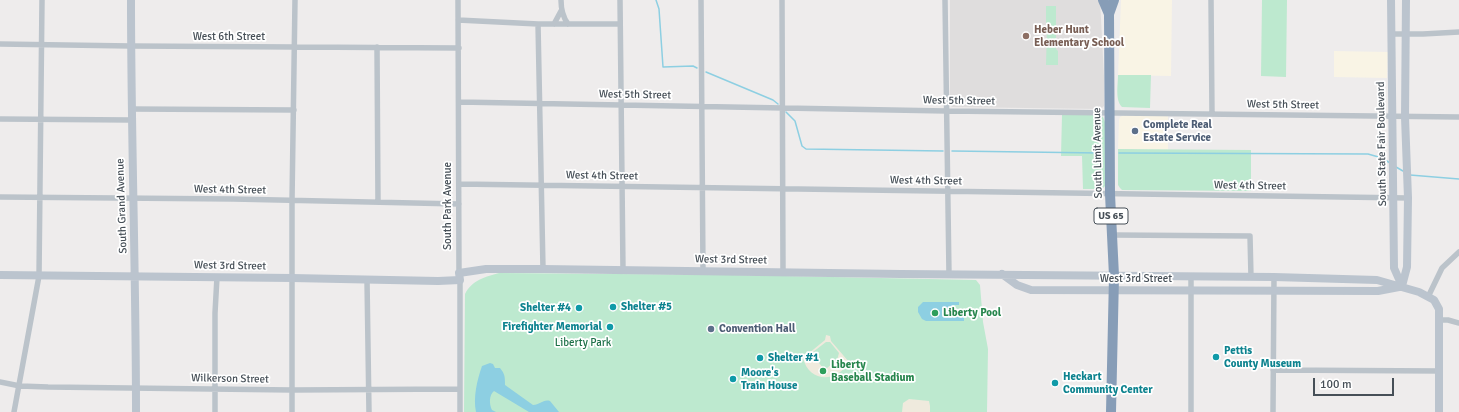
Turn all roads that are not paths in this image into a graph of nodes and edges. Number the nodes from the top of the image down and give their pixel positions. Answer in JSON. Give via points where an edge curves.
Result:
{"nodes":[{"id":1,"x":42,"y":0,"type":"edge"},
{"id":2,"x":131,"y":0,"type":"edge"},
{"id":3,"x":295,"y":0,"type":"edge"},
{"id":4,"x":458,"y":0,"type":"edge"},
{"id":5,"x":561,"y":0,"type":"edge"},
{"id":6,"x":620,"y":0,"type":"edge"},
{"id":7,"x":701,"y":0,"type":"edge"},
{"id":8,"x":782,"y":0,"type":"edge"},
{"id":9,"x":945,"y":0,"type":"edge"},
{"id":10,"x":1102,"y":0,"type":"edge"},
{"id":11,"x":1114,"y":0,"type":"edge"},
{"id":12,"x":1211,"y":0,"type":"edge"},
{"id":13,"x":1392,"y":0,"type":"edge"},
{"id":14,"x":1406,"y":0,"type":"edge"},
{"id":15,"x":561,"y":11,"type":"junction"},
{"id":16,"x":1108,"y":14,"type":"junction"},
{"id":17,"x":458,"y":20,"type":"junction"},
{"id":18,"x":538,"y":24,"type":"junction"},
{"id":19,"x":554,"y":24,"type":"junction"},
{"id":20,"x":568,"y":24,"type":"junction"},
{"id":21,"x":620,"y":24,"type":"junction"},
{"id":22,"x":1459,"y":32,"type":"edge"},
{"id":23,"x":1391,"y":34,"type":"junction"},
{"id":24,"x":1406,"y":34,"type":"junction"},
{"id":25,"x":0,"y":44,"type":"edge"},
{"id":26,"x":41,"y":45,"type":"junction"},
{"id":27,"x":131,"y":46,"type":"junction"},
{"id":28,"x":294,"y":47,"type":"junction"},
{"id":29,"x":377,"y":47,"type":"junction"},
{"id":30,"x":458,"y":48,"type":"junction"},
{"id":31,"x":459,"y":102,"type":"junction"},
{"id":32,"x":540,"y":103,"type":"junction"},
{"id":33,"x":620,"y":104,"type":"junction"},
{"id":34,"x":702,"y":106,"type":"junction"},
{"id":35,"x":782,"y":108,"type":"junction"},
{"id":36,"x":131,"y":109,"type":"junction"},
{"id":37,"x":294,"y":110,"type":"junction"},
{"id":38,"x":946,"y":111,"type":"junction"},
{"id":39,"x":1110,"y":112,"type":"junction"},
{"id":40,"x":1212,"y":113,"type":"junction"},
{"id":41,"x":1392,"y":117,"type":"junction"},
{"id":42,"x":1405,"y":117,"type":"junction"},
{"id":43,"x":1459,"y":117,"type":"edge"},
{"id":44,"x":0,"y":119,"type":"edge"},
{"id":45,"x":40,"y":119,"type":"junction"},
{"id":46,"x":131,"y":120,"type":"junction"},
{"id":47,"x":459,"y":184,"type":"junction"},
{"id":48,"x":541,"y":186,"type":"junction"},
{"id":49,"x":621,"y":187,"type":"junction"},
{"id":50,"x":702,"y":188,"type":"junction"},
{"id":51,"x":782,"y":189,"type":"junction"},
{"id":52,"x":948,"y":192,"type":"junction"},
{"id":53,"x":1110,"y":194,"type":"junction"},
{"id":54,"x":0,"y":197,"type":"edge"},
{"id":55,"x":40,"y":198,"type":"junction"},
{"id":56,"x":1393,"y":198,"type":"junction"},
{"id":57,"x":1408,"y":198,"type":"junction"},
{"id":58,"x":133,"y":199,"type":"junction"},
{"id":59,"x":292,"y":201,"type":"junction"},
{"id":60,"x":378,"y":202,"type":"junction"},
{"id":61,"x":459,"y":204,"type":"junction"},
{"id":62,"x":1113,"y":235,"type":"junction"},
{"id":63,"x":1459,"y":252,"type":"edge"},
{"id":64,"x":543,"y":268,"type":"junction"},
{"id":65,"x":623,"y":270,"type":"junction"},
{"id":66,"x":703,"y":271,"type":"junction"},
{"id":67,"x":783,"y":272,"type":"junction"},
{"id":68,"x":949,"y":274,"type":"junction"},
{"id":69,"x":1002,"y":274,"type":"junction"},
{"id":70,"x":0,"y":275,"type":"edge"},
{"id":71,"x":39,"y":276,"type":"junction"},
{"id":72,"x":135,"y":276,"type":"junction"},
{"id":73,"x":460,"y":276,"type":"junction"},
{"id":74,"x":1114,"y":276,"type":"junction"},
{"id":75,"x":1191,"y":276,"type":"junction"},
{"id":76,"x":217,"y":277,"type":"junction"},
{"id":77,"x":1251,"y":277,"type":"junction"},
{"id":78,"x":1274,"y":277,"type":"junction"},
{"id":79,"x":292,"y":278,"type":"junction"},
{"id":80,"x":367,"y":280,"type":"junction"},
{"id":81,"x":1402,"y":286,"type":"junction"},
{"id":82,"x":1114,"y":290,"type":"junction"},
{"id":83,"x":1191,"y":290,"type":"junction"},
{"id":84,"x":1274,"y":291,"type":"junction"},
{"id":85,"x":1428,"y":297,"type":"junction"},
{"id":86,"x":1440,"y":320,"type":"junction"},
{"id":87,"x":1459,"y":323,"type":"edge"},
{"id":88,"x":1273,"y":370,"type":"junction"},
{"id":89,"x":1440,"y":371,"type":"junction"},
{"id":90,"x":0,"y":382,"type":"edge"},
{"id":91,"x":20,"y":386,"type":"junction"},
{"id":92,"x":136,"y":388,"type":"junction"},
{"id":93,"x":215,"y":388,"type":"junction"},
{"id":94,"x":369,"y":389,"type":"junction"},
{"id":95,"x":460,"y":389,"type":"junction"},
{"id":96,"x":292,"y":390,"type":"junction"},
{"id":97,"x":14,"y":412,"type":"edge"},
{"id":98,"x":136,"y":412,"type":"edge"},
{"id":99,"x":215,"y":412,"type":"edge"},
{"id":100,"x":292,"y":412,"type":"edge"},
{"id":101,"x":369,"y":412,"type":"edge"},
{"id":102,"x":460,"y":412,"type":"edge"},
{"id":103,"x":1111,"y":412,"type":"edge"},
{"id":104,"x":1191,"y":412,"type":"edge"},
{"id":105,"x":1273,"y":412,"type":"edge"},
{"id":106,"x":1439,"y":412,"type":"edge"}],
"edges":[{"from":1,"to":26,"type":"street"},
{"from":2,"to":27,"type":"street","name":"South Grand Avenue"},
{"from":3,"to":28,"type":"street"},
{"from":4,"to":17,"type":"street","name":"South Park Avenue"},
{"from":5,"to":15,"type":"street"},
{"from":6,"to":21,"type":"street"},
{"from":7,"to":34,"type":"street"},
{"from":8,"to":35,"type":"street"},
{"from":9,"to":38,"type":"street"},
{"from":10,"to":16,"type":"highway","name":"South Limit Avenue","number":"US 65"},
{"from":11,"to":16,"type":"highway","name":"South Limit Avenue","number":"US 65"},
{"from":12,"to":40,"type":"street"},
{"from":13,"to":23,"type":"street","name":"South State Fair Boulevard"},
{"from":14,"to":24,"type":"street"},
{"from":15,"to":19,"type":"street"},
{"from":15,"to":20,"type":"street"},
{"from":16,"to":39,"type":"highway","name":"South Limit Avenue","number":"US 65"},
{"from":17,"to":18,"type":"street"},
{"from":17,"to":30,"type":"street","name":"South Park Avenue"},
{"from":18,"to":19,"type":"street"},
{"from":18,"to":32,"type":"street"},
{"from":19,"to":20,"type":"street"},
{"from":20,"to":21,"type":"street"},
{"from":21,"to":33,"type":"street"},
{"from":22,"to":24,"type":"street"},
{"from":23,"to":24,"type":"street"},
{"from":23,"to":41,"type":"street","name":"South State Fair Boulevard"},
{"from":24,"to":42,"type":"street"},
{"from":25,"to":26,"type":"street","name":"West 6th Street"},
{"from":26,"to":27,"type":"street","name":"West 6th Street"},
{"from":26,"to":45,"type":"street"},
{"from":27,"to":28,"type":"street","name":"West 6th Street"},
{"from":27,"to":36,"type":"street","name":"South Grand Avenue"},
{"from":28,"to":29,"type":"street","name":"West 6th Street"},
{"from":28,"to":37,"type":"street"},
{"from":29,"to":30,"type":"street","name":"West 6th Street"},
{"from":29,"to":60,"type":"street"},
{"from":30,"to":31,"type":"street","name":"South Park Avenue"},
{"from":31,"to":32,"type":"street","name":"West 5th Street"},
{"from":31,"to":47,"type":"street","name":"South Park Avenue"},
{"from":32,"to":33,"type":"street","name":"West 5th Street"},
{"from":32,"to":48,"type":"street"},
{"from":33,"to":34,"type":"street","name":"West 5th Street"},
{"from":33,"to":49,"type":"street"},
{"from":34,"to":35,"type":"street","name":"West 5th Street"},
{"from":34,"to":50,"type":"street"},
{"from":35,"to":38,"type":"street","name":"West 5th Street"},
{"from":35,"to":51,"type":"street"},
{"from":36,"to":37,"type":"street"},
{"from":36,"to":46,"type":"street","name":"South Grand Avenue"},
{"from":37,"to":59,"type":"street"},
{"from":38,"to":39,"type":"street","name":"West 5th Street"},
{"from":38,"to":52,"type":"street"},
{"from":39,"to":40,"type":"street","name":"West 5th Street"},
{"from":39,"to":53,"type":"highway","name":"South Limit Avenue","number":"US 65"},
{"from":40,"to":41,"type":"street","name":"West 5th Street"},
{"from":41,"to":42,"type":"street","name":"West 5th Street"},
{"from":41,"to":56,"type":"street","name":"South State Fair Boulevard"},
{"from":42,"to":43,"type":"street","name":"West 5th Street"},
{"from":42,"to":57,"type":"street"},
{"from":44,"to":45,"type":"street"},
{"from":45,"to":46,"type":"street"},
{"from":45,"to":55,"type":"street"},
{"from":46,"to":58,"type":"street","name":"South Grand Avenue"},
{"from":47,"to":48,"type":"street","name":"West 4th Street"},
{"from":47,"to":61,"type":"street","name":"South Park Avenue"},
{"from":48,"to":49,"type":"street","name":"West 4th Street"},
{"from":48,"to":64,"type":"street"},
{"from":49,"to":50,"type":"street","name":"West 4th Street"},
{"from":49,"to":65,"type":"street"},
{"from":50,"to":51,"type":"street","name":"West 4th Street"},
{"from":50,"to":66,"type":"street"},
{"from":51,"to":52,"type":"street","name":"West 4th Street"},
{"from":51,"to":67,"type":"street"},
{"from":52,"to":53,"type":"street","name":"West 4th Street"},
{"from":52,"to":68,"type":"street"},
{"from":53,"to":56,"type":"street","name":"West 4th Street"},
{"from":53,"to":62,"type":"highway","name":"South Limit Avenue","number":"US 65"},
{"from":54,"to":55,"type":"street","name":"West 4th Street"},
{"from":55,"to":58,"type":"street","name":"West 4th Street"},
{"from":55,"to":71,"type":"street"},
{"from":56,"to":57,"type":"street","name":"West 4th Street"},
{"from":56,"to":81,"type":"street","name":"South State Fair Boulevard","via":[[1394,268]]},
{"from":57,"to":81,"type":"street","via":[[1407,267]]},
{"from":58,"to":59,"type":"street","name":"West 4th Street"},
{"from":58,"to":72,"type":"street","name":"South Grand Avenue"},
{"from":59,"to":60,"type":"street","name":"West 4th Street"},
{"from":59,"to":79,"type":"street"},
{"from":60,"to":61,"type":"street","name":"West 4th Street"},
{"from":61,"to":73,"type":"street","name":"South Park Avenue"},
{"from":62,"to":74,"type":"highway","name":"South Limit Avenue","number":"US 65"},
{"from":62,"to":77,"type":"street","via":[[1250,236]]},
{"from":63,"to":85,"type":"street","via":[[1442,268]]},
{"from":64,"to":65,"type":"street","name":"West 3rd Street"},
{"from":64,"to":73,"type":"street","name":"West 3rd Street","via":[[486,269]]},
{"from":65,"to":66,"type":"street","name":"West 3rd Street"},
{"from":66,"to":67,"type":"street","name":"West 3rd Street"},
{"from":67,"to":68,"type":"street","name":"West 3rd Street"},
{"from":68,"to":69,"type":"street","name":"West 3rd Street"},
{"from":69,"to":74,"type":"street","name":"West 3rd Street"},
{"from":69,"to":82,"type":"street","name":"West 3rd Street","via":[[1017,285],[1031,290]]},
{"from":70,"to":71,"type":"street","name":"West 3rd Street"},
{"from":71,"to":72,"type":"street","name":"West 3rd Street"},
{"from":71,"to":91,"type":"street"},
{"from":72,"to":76,"type":"street","name":"West 3rd Street"},
{"from":72,"to":92,"type":"street","name":"South Grand Avenue"},
{"from":73,"to":80,"type":"street","name":"West 3rd Street","via":[[438,282]]},
{"from":73,"to":95,"type":"street","name":"South Park Avenue"},
{"from":74,"to":75,"type":"street","name":"West 3rd Street"},
{"from":74,"to":82,"type":"highway","name":"South Limit Avenue","number":"US 65"},
{"from":75,"to":77,"type":"street","name":"West 3rd Street"},
{"from":75,"to":83,"type":"street"},
{"from":76,"to":79,"type":"street","name":"West 3rd Street"},
{"from":76,"to":93,"type":"street"},
{"from":77,"to":78,"type":"street","name":"West 3rd Street"},
{"from":78,"to":81,"type":"street","name":"West 3rd Street","via":[[1377,280]]},
{"from":78,"to":84,"type":"street"},
{"from":79,"to":80,"type":"street","name":"West 3rd Street"},
{"from":79,"to":96,"type":"street"},
{"from":80,"to":94,"type":"street"},
{"from":81,"to":84,"type":"street","name":"West 3rd Street","via":[[1378,291]]},
{"from":81,"to":85,"type":"street"},
{"from":82,"to":83,"type":"street","name":"West 3rd Street"},
{"from":82,"to":103,"type":"highway","name":"South Limit Avenue","number":"US 65"},
{"from":83,"to":84,"type":"street","name":"West 3rd Street"},
{"from":83,"to":104,"type":"street"},
{"from":84,"to":88,"type":"street"},
{"from":85,"to":86,"type":"street","via":[[1434,300],[1439,309]]},
{"from":86,"to":87,"type":"street"},
{"from":86,"to":89,"type":"street"},
{"from":88,"to":89,"type":"street"},
{"from":88,"to":105,"type":"street"},
{"from":89,"to":106,"type":"street"},
{"from":90,"to":91,"type":"street","name":"Wilkerson Street"},
{"from":91,"to":92,"type":"street","name":"Wilkerson Street"},
{"from":91,"to":97,"type":"street"},
{"from":92,"to":93,"type":"street","name":"Wilkerson Street"},
{"from":92,"to":98,"type":"street","name":"South Grand Avenue"},
{"from":93,"to":96,"type":"street","name":"Wilkerson Street"},
{"from":93,"to":99,"type":"street"},
{"from":94,"to":95,"type":"street","name":"Wilkerson Street"},
{"from":94,"to":96,"type":"street","name":"Wilkerson Street"},
{"from":94,"to":101,"type":"street"},
{"from":95,"to":102,"type":"street","name":"South Park Avenue"},
{"from":96,"to":100,"type":"street"}]}
